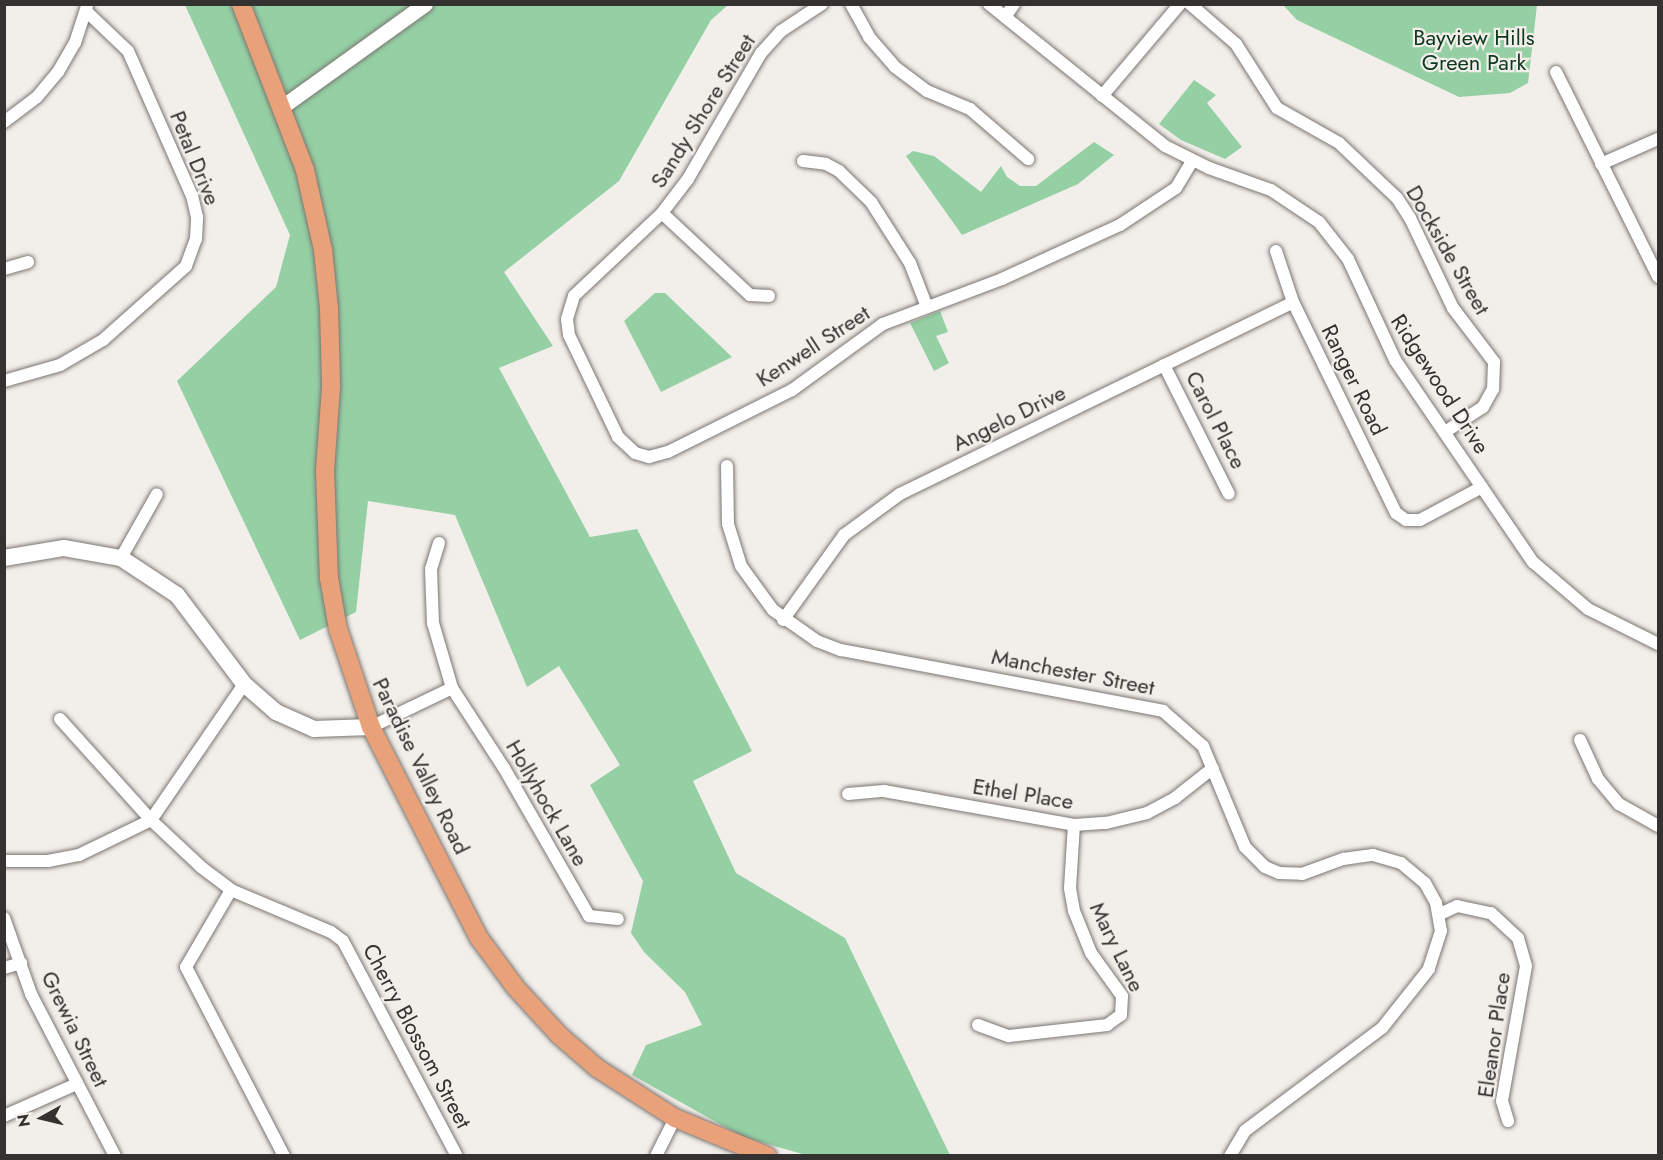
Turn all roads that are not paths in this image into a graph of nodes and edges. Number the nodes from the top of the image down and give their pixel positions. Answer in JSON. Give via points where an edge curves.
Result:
{"nodes":[{"id":1,"x":241,"y":4,"type":"edge"},
{"id":2,"x":425,"y":4,"type":"edge"},
{"id":3,"x":822,"y":4,"type":"edge"},
{"id":4,"x":851,"y":4,"type":"edge"},
{"id":5,"x":989,"y":4,"type":"edge"},
{"id":6,"x":1014,"y":4,"type":"edge"},
{"id":7,"x":1180,"y":4,"type":"edge"},
{"id":8,"x":1190,"y":4,"type":"edge"},
{"id":9,"x":86,"y":8,"type":"edge"},
{"id":10,"x":1005,"y":17,"type":"junction"},
{"id":11,"x":1556,"y":72,"type":"dead end"},
{"id":12,"x":1102,"y":96,"type":"junction"},
{"id":13,"x":282,"y":106,"type":"junction"},
{"id":14,"x":4,"y":122,"type":"edge"},
{"id":15,"x":1659,"y":139,"type":"edge"},
{"id":16,"x":1028,"y":159,"type":"dead end"},
{"id":17,"x":803,"y":161,"type":"dead end"},
{"id":18,"x":1192,"y":161,"type":"junction"},
{"id":19,"x":1601,"y":164,"type":"junction"},
{"id":20,"x":662,"y":213,"type":"junction"},
{"id":21,"x":626,"y":248,"type":"joint"},
{"id":22,"x":1276,"y":251,"type":"dead end"},
{"id":23,"x":28,"y":262,"type":"dead end"},
{"id":24,"x":4,"y":269,"type":"edge"},
{"id":25,"x":1659,"y":277,"type":"edge"},
{"id":26,"x":769,"y":296,"type":"dead end"},
{"id":27,"x":1293,"y":302,"type":"junction"},
{"id":28,"x":927,"y":307,"type":"junction"},
{"id":29,"x":1164,"y":365,"type":"junction"},
{"id":30,"x":4,"y":381,"type":"edge"},
{"id":31,"x":1445,"y":432,"type":"junction"},
{"id":32,"x":726,"y":466,"type":"dead end"},
{"id":33,"x":1482,"y":487,"type":"junction"},
{"id":34,"x":157,"y":494,"type":"dead end"},
{"id":35,"x":1229,"y":494,"type":"dead end"},
{"id":36,"x":439,"y":543,"type":"dead end"},
{"id":37,"x":4,"y":558,"type":"edge"},
{"id":38,"x":121,"y":558,"type":"junction"},
{"id":39,"x":783,"y":620,"type":"junction"},
{"id":40,"x":1659,"y":644,"type":"edge"},
{"id":41,"x":244,"y":684,"type":"junction"},
{"id":42,"x":452,"y":688,"type":"junction"},
{"id":43,"x":60,"y":719,"type":"dead end"},
{"id":44,"x":371,"y":727,"type":"junction"},
{"id":45,"x":1580,"y":740,"type":"dead end"},
{"id":46,"x":1213,"y":768,"type":"junction"},
{"id":47,"x":848,"y":794,"type":"dead end"},
{"id":48,"x":151,"y":820,"type":"junction"},
{"id":49,"x":1074,"y":825,"type":"junction"},
{"id":50,"x":1659,"y":826,"type":"edge"},
{"id":51,"x":4,"y":861,"type":"edge"},
{"id":52,"x":231,"y":890,"type":"junction"},
{"id":53,"x":1440,"y":914,"type":"junction"},
{"id":54,"x":4,"y":918,"type":"edge"},
{"id":55,"x":618,"y":919,"type":"dead end"},
{"id":56,"x":21,"y":963,"type":"junction"},
{"id":57,"x":4,"y":968,"type":"edge"},
{"id":58,"x":978,"y":1025,"type":"dead end"},
{"id":59,"x":77,"y":1084,"type":"junction"},
{"id":60,"x":4,"y":1116,"type":"edge"},
{"id":61,"x":675,"y":1118,"type":"junction"},
{"id":62,"x":1508,"y":1121,"type":"dead end"},
{"id":63,"x":115,"y":1155,"type":"edge"},
{"id":64,"x":284,"y":1155,"type":"edge"},
{"id":65,"x":457,"y":1155,"type":"edge"},
{"id":66,"x":656,"y":1155,"type":"edge"},
{"id":67,"x":767,"y":1155,"type":"edge"},
{"id":68,"x":1230,"y":1155,"type":"edge"}],
"edges":[{"from":1,"to":13,"type":"main road","name":"Paradise Valley Road"},
{"from":2,"to":13,"type":"street"},
{"from":3,"to":20,"type":"street","name":"Sandy Shore Street","via":[[781,31],[761,53],[688,179]]},
{"from":4,"to":16,"type":"street","via":[[869,37],[895,67],[927,91],[970,109]]},
{"from":5,"to":10,"type":"street","name":"Ridgewood Drive"},
{"from":6,"to":10,"type":"street"},
{"from":7,"to":12,"type":"street"},
{"from":8,"to":31,"type":"street","name":"Dockside Street","via":[[1236,44],[1277,108],[1339,143],[1379,178],[1410,218],[1454,308],[1494,362],[1493,389],[1482,407]]},
{"from":9,"to":14,"type":"street","via":[[75,43],[58,72],[37,97]]},
{"from":9,"to":30,"type":"street","name":"Petal Drive","via":[[128,51],[192,196],[197,217],[196,239],[186,266],[103,340],[60,365]]},
{"from":10,"to":12,"type":"street","name":"Ridgewood Drive"},
{"from":11,"to":19,"type":"street"},
{"from":12,"to":18,"type":"street","name":"Ridgewood Drive","via":[[1153,137]]},
{"from":13,"to":44,"type":"main road","name":"Paradise Valley Road","via":[[305,170],[323,250],[329,308],[331,387],[325,471],[329,578],[338,629]]},
{"from":15,"to":19,"type":"street"},
{"from":17,"to":28,"type":"street","via":[[826,164],[839,171],[871,202],[909,263]]},
{"from":18,"to":28,"type":"street","name":"Kenwell Street","via":[[1176,188],[1120,225],[1050,259]]},
{"from":18,"to":31,"type":"street","name":"Ridgewood Drive","via":[[1284,196],[1330,233],[1356,273],[1388,348]]},
{"from":19,"to":25,"type":"street"},
{"from":20,"to":21,"type":"street","name":"Sandy Shore Street"},
{"from":20,"to":26,"type":"street","via":[[750,295]]},
{"from":21,"to":28,"type":"street","name":"Kenwell Street","via":[[574,296],[567,319],[569,334],[618,437],[628,449],[642,456],[668,452],[792,390],[883,324]]},
{"from":22,"to":27,"type":"street","name":"Ranger Road"},
{"from":23,"to":24,"type":"street"},
{"from":27,"to":29,"type":"street","name":"Angelo Drive"},
{"from":27,"to":33,"type":"street","name":"Ranger Road","via":[[1396,513],[1406,520],[1420,520]]},
{"from":29,"to":35,"type":"street","name":"Carol Place"},
{"from":29,"to":39,"type":"street","name":"Angelo Drive","via":[[900,494],[844,536],[818,566]]},
{"from":31,"to":33,"type":"street","name":"Ridgewood Drive"},
{"from":32,"to":39,"type":"street","name":"Manchester Street","via":[[726,509],[736,553],[755,590]]},
{"from":33,"to":40,"type":"street","name":"Ridgewood Drive","via":[[1533,562],[1559,587],[1601,617]]},
{"from":34,"to":38,"type":"street"},
{"from":36,"to":42,"type":"street","name":"Hollyhock Lane","via":[[431,569],[433,623]]},
{"from":37,"to":38,"type":"main road","via":[[64,548]]},
{"from":38,"to":41,"type":"main road","via":[[177,595]]},
{"from":39,"to":46,"type":"street","name":"Manchester Street","via":[[817,641],[841,650],[1163,711],[1191,731]]},
{"from":41,"to":44,"type":"main road","via":[[276,712],[314,729]]},
{"from":41,"to":48,"type":"street"},
{"from":42,"to":44,"type":"street"},
{"from":42,"to":55,"type":"street","name":"Hollyhock Lane","via":[[589,916]]},
{"from":43,"to":48,"type":"street","name":"Cherry Blossom Street"},
{"from":44,"to":61,"type":"main road","name":"Paradise Valley Road","via":[[479,938],[516,988],[559,1035],[597,1068]]},
{"from":45,"to":50,"type":"street","via":[[1598,779],[1619,804]]},
{"from":46,"to":49,"type":"street","name":"Ethel Place","via":[[1175,798],[1147,813],[1106,823]]},
{"from":46,"to":53,"type":"street","name":"Manchester Street","via":[[1245,847],[1265,867],[1295,875],[1353,856],[1382,857],[1418,875]]},
{"from":47,"to":49,"type":"street","name":"Ethel Place","via":[[884,791]]},
{"from":48,"to":51,"type":"street","via":[[79,855],[48,861]]},
{"from":48,"to":52,"type":"street","name":"Cherry Blossom Street"},
{"from":49,"to":58,"type":"street","name":"Mary Lane","via":[[1070,888],[1074,911],[1091,952],[1122,996],[1121,1015],[1107,1025],[1009,1036]]},
{"from":52,"to":64,"type":"street","via":[[186,967]]},
{"from":52,"to":65,"type":"street","name":"Cherry Blossom Street","via":[[331,932],[343,941]]},
{"from":53,"to":62,"type":"street","name":"Eleanor Place","via":[[1456,906],[1491,913],[1518,938],[1526,966],[1502,1101]]},
{"from":53,"to":68,"type":"street","via":[[1437,952],[1429,969],[1382,1028],[1245,1131]]},
{"from":54,"to":56,"type":"street","name":"Grewia Street"},
{"from":56,"to":57,"type":"street"},
{"from":56,"to":59,"type":"street","name":"Grewia Street","via":[[31,994]]},
{"from":59,"to":60,"type":"street"},
{"from":59,"to":63,"type":"street","name":"Grewia Street"},
{"from":61,"to":66,"type":"street"},
{"from":61,"to":67,"type":"main road","name":"Paradise Valley Road"}]}
